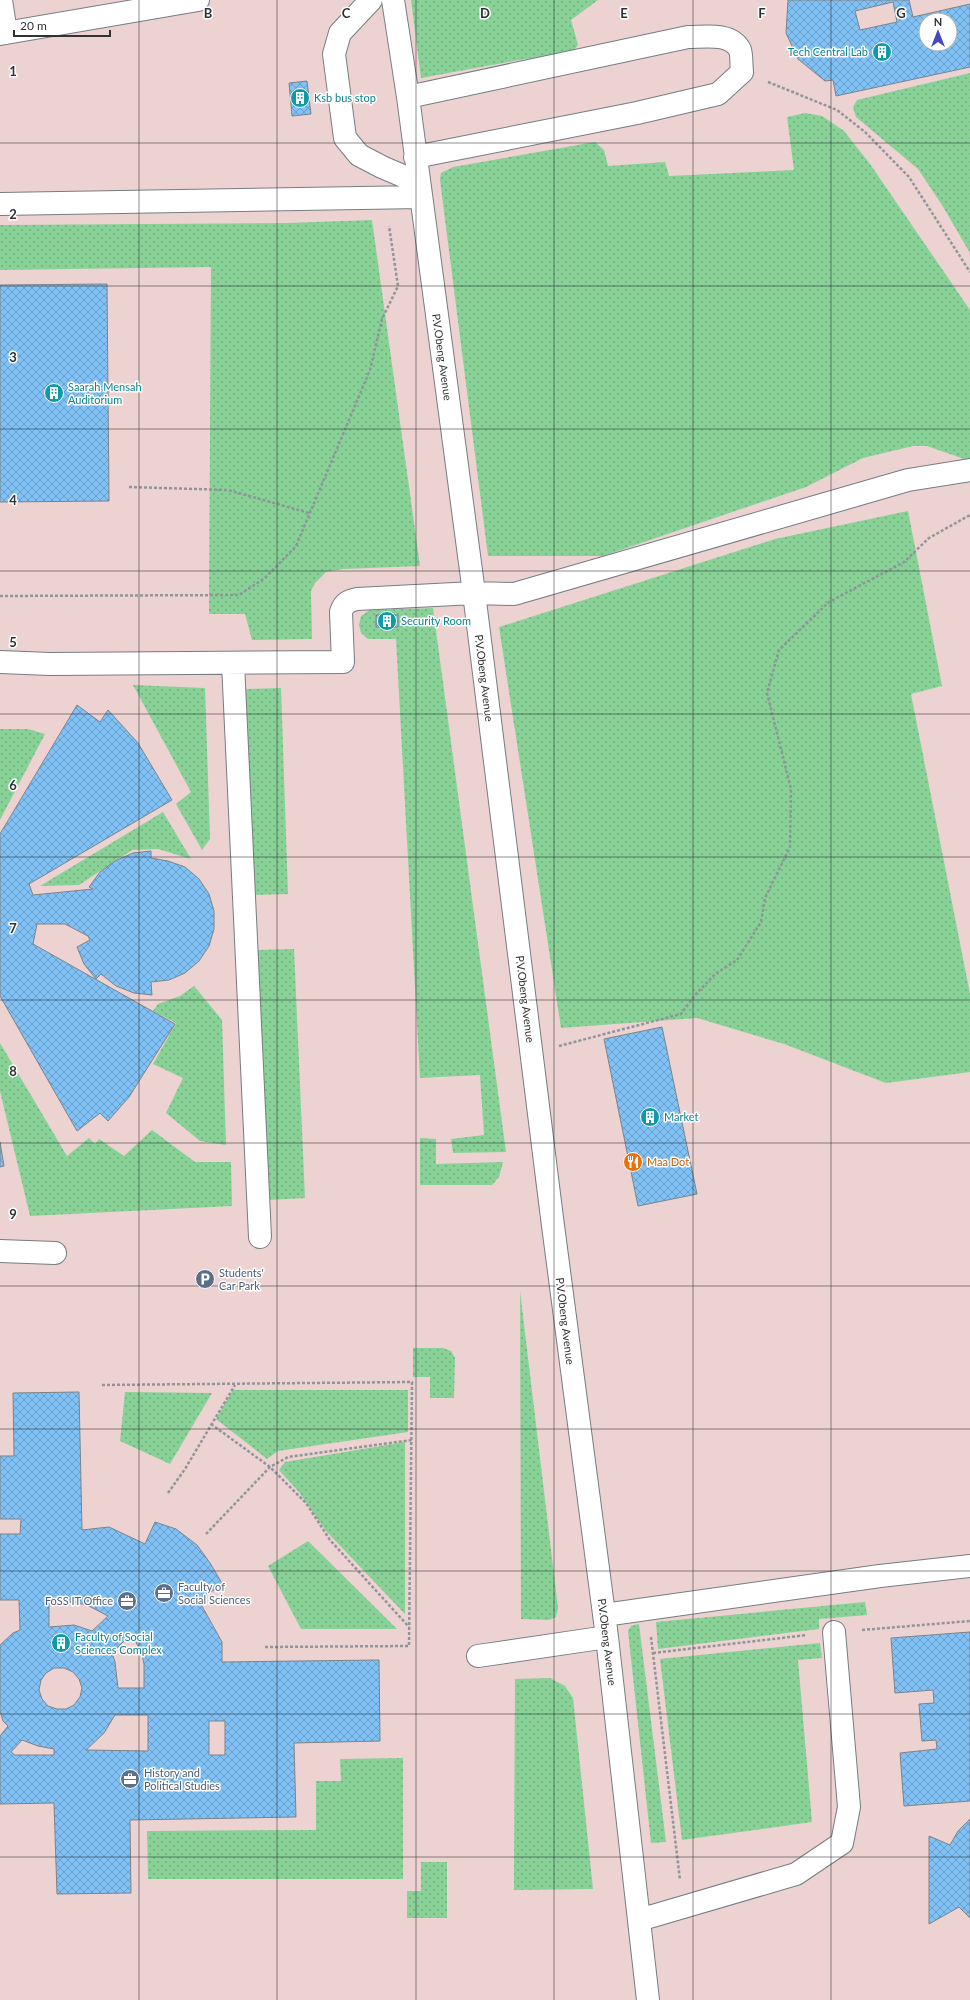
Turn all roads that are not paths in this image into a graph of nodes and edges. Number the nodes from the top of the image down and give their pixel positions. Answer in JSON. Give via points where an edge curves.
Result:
{"nodes":[{"id":1,"x":1,"y":0,"type":"edge"},
{"id":2,"x":198,"y":0,"type":"edge"},
{"id":3,"x":371,"y":0,"type":"edge"},
{"id":4,"x":393,"y":0,"type":"edge"},
{"id":5,"x":3,"y":34,"type":"edge"},
{"id":6,"x":408,"y":97,"type":"junction"},
{"id":7,"x":415,"y":157,"type":"junction"},
{"id":8,"x":420,"y":190,"type":"junction"},
{"id":9,"x":0,"y":204,"type":"edge"},
{"id":10,"x":970,"y":470,"type":"edge"},
{"id":11,"x":474,"y":593,"type":"junction"},
{"id":12,"x":0,"y":662,"type":"edge"},
{"id":13,"x":233,"y":662,"type":"junction"},
{"id":14,"x":260,"y":1237,"type":"dead end"},
{"id":15,"x":0,"y":1251,"type":"edge"},
{"id":16,"x":55,"y":1253,"type":"dead end"},
{"id":17,"x":970,"y":1566,"type":"edge"},
{"id":18,"x":604,"y":1615,"type":"junction"},
{"id":19,"x":834,"y":1632,"type":"road end"},
{"id":20,"x":607,"y":1637,"type":"junction"},
{"id":21,"x":478,"y":1656,"type":"dead end"},
{"id":22,"x":639,"y":1920,"type":"junction"},
{"id":23,"x":648,"y":2000,"type":"edge"}],
"edges":[{"from":1,"to":5,"type":"street"},
{"from":2,"to":5,"type":"street"},
{"from":3,"to":8,"type":"street","via":[[340,33],[334,54],[344,138],[359,155]]},
{"from":4,"to":6,"type":"street","name":"P.V.Obeng Avenue"},
{"from":6,"to":7,"type":"street","name":"P.V.Obeng Avenue"},
{"from":6,"to":7,"type":"street","via":[[688,37],[719,37],[734,42],[740,51],[742,72],[718,94],[637,113]]},
{"from":7,"to":8,"type":"street","name":"P.V.Obeng Avenue"},
{"from":8,"to":9,"type":"street","via":[[386,198]]},
{"from":8,"to":11,"type":"street","name":"P.V.Obeng Avenue"},
{"from":10,"to":11,"type":"street","via":[[908,480],[514,594]]},
{"from":11,"to":13,"type":"street","via":[[348,601],[343,605],[341,612],[343,662]]},
{"from":11,"to":18,"type":"street","name":"P.V.Obeng Avenue"},
{"from":12,"to":13,"type":"street"},
{"from":13,"to":14,"type":"street"},
{"from":15,"to":16,"type":"street"},
{"from":17,"to":18,"type":"street"},
{"from":18,"to":20,"type":"street","name":"P.V.Obeng Avenue"},
{"from":19,"to":22,"type":"street","via":[[849,1807],[842,1843],[796,1874]]},
{"from":20,"to":21,"type":"street"},
{"from":20,"to":22,"type":"street","name":"P.V.Obeng Avenue"},
{"from":22,"to":23,"type":"street","name":"P.V.Obeng Avenue"}]}
